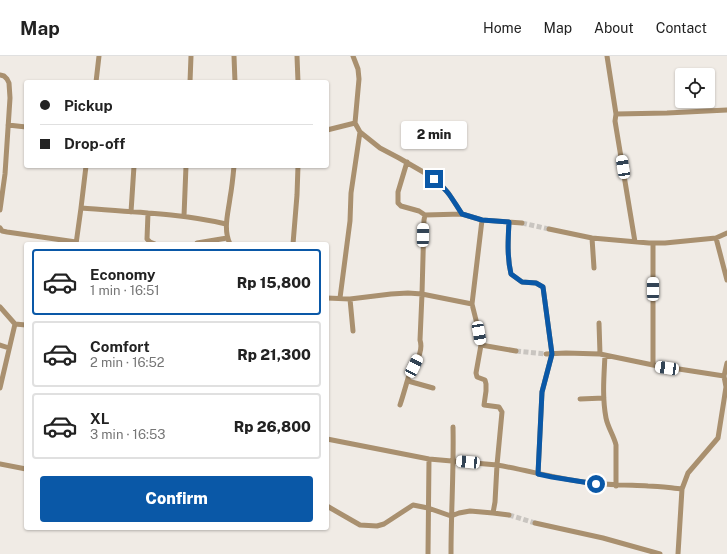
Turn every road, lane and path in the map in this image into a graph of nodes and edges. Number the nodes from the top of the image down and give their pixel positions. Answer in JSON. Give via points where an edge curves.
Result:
{"nodes":[{"id":1,"x":99,"y":56,"type":"edge"},
{"id":2,"x":192,"y":56,"type":"edge"},
{"id":3,"x":234,"y":56,"type":"edge"},
{"id":4,"x":297,"y":56,"type":"edge"},
{"id":5,"x":354,"y":56,"type":"edge"},
{"id":6,"x":607,"y":56,"type":"edge"},
{"id":7,"x":0,"y":75,"type":"edge"},
{"id":8,"x":96,"y":80,"type":"edge"},
{"id":9,"x":190,"y":80,"type":"edge"},
{"id":10,"x":235,"y":80,"type":"edge"},
{"id":11,"x":298,"y":80,"type":"edge"},
{"id":12,"x":727,"y":110,"type":"edge"},
{"id":13,"x":616,"y":114,"type":"junction"},
{"id":14,"x":355,"y":123,"type":"junction"},
{"id":15,"x":8,"y":125,"type":"junction"},
{"id":16,"x":24,"y":127,"type":"edge"},
{"id":17,"x":329,"y":130,"type":"edge"},
{"id":18,"x":360,"y":132,"type":"junction"},
{"id":19,"x":407,"y":162,"type":"junction"},
{"id":20,"x":86,"y":168,"type":"edge"},
{"id":21,"x":134,"y":168,"type":"edge"},
{"id":22,"x":186,"y":168,"type":"edge"},
{"id":23,"x":234,"y":168,"type":"edge"},
{"id":24,"x":298,"y":168,"type":"edge"},
{"id":25,"x":82,"y":208,"type":"junction"},
{"id":26,"x":0,"y":210,"type":"edge"},
{"id":27,"x":131,"y":212,"type":"junction"},
{"id":28,"x":148,"y":213,"type":"junction"},
{"id":29,"x":462,"y":214,"type":"junction"},
{"id":30,"x":425,"y":215,"type":"junction"},
{"id":31,"x":184,"y":216,"type":"junction"},
{"id":32,"x":482,"y":220,"type":"junction"},
{"id":33,"x":509,"y":222,"type":"junction"},
{"id":34,"x":522,"y":223,"type":"tunnel mouth"},
{"id":35,"x":226,"y":224,"type":"junction"},
{"id":36,"x":0,"y":228,"type":"edge"},
{"id":37,"x":549,"y":229,"type":"tunnel mouth"},
{"id":38,"x":727,"y":233,"type":"edge"},
{"id":39,"x":227,"y":238,"type":"junction"},
{"id":40,"x":592,"y":238,"type":"junction"},
{"id":41,"x":716,"y":238,"type":"junction"},
{"id":42,"x":70,"y":242,"type":"edge"},
{"id":43,"x":76,"y":242,"type":"edge"},
{"id":44,"x":150,"y":242,"type":"edge"},
{"id":45,"x":203,"y":242,"type":"edge"},
{"id":46,"x":229,"y":242,"type":"edge"},
{"id":47,"x":293,"y":242,"type":"edge"},
{"id":48,"x":635,"y":242,"type":"junction"},
{"id":49,"x":653,"y":243,"type":"junction"},
{"id":50,"x":594,"y":268,"type":"dead end"},
{"id":51,"x":727,"y":280,"type":"edge"},
{"id":52,"x":422,"y":294,"type":"junction"},
{"id":53,"x":329,"y":298,"type":"edge"},
{"id":54,"x":340,"y":298,"type":"junction"},
{"id":55,"x":350,"y":299,"type":"junction"},
{"id":56,"x":472,"y":304,"type":"junction"},
{"id":57,"x":0,"y":307,"type":"edge"},
{"id":58,"x":599,"y":323,"type":"dead end"},
{"id":59,"x":15,"y":324,"type":"junction"},
{"id":60,"x":24,"y":324,"type":"edge"},
{"id":61,"x":353,"y":331,"type":"dead end"},
{"id":62,"x":0,"y":345,"type":"edge"},
{"id":63,"x":481,"y":346,"type":"junction"},
{"id":64,"x":9,"y":348,"type":"junction"},
{"id":65,"x":516,"y":351,"type":"tunnel mouth"},
{"id":66,"x":546,"y":354,"type":"tunnel mouth"},
{"id":67,"x":552,"y":354,"type":"junction"},
{"id":68,"x":602,"y":355,"type":"junction"},
{"id":69,"x":727,"y":363,"type":"edge"},
{"id":70,"x":653,"y":365,"type":"junction"},
{"id":71,"x":724,"y":376,"type":"junction"},
{"id":72,"x":408,"y":381,"type":"junction"},
{"id":73,"x":0,"y":388,"type":"edge"},
{"id":74,"x":434,"y":388,"type":"dead end"},
{"id":75,"x":604,"y":398,"type":"junction"},
{"id":76,"x":580,"y":399,"type":"dead end"},
{"id":77,"x":726,"y":400,"type":"edge"},
{"id":78,"x":400,"y":406,"type":"dead end"},
{"id":79,"x":453,"y":427,"type":"dead end"},
{"id":80,"x":329,"y":439,"type":"edge"},
{"id":81,"x":429,"y":459,"type":"junction"},
{"id":82,"x":453,"y":461,"type":"junction"},
{"id":83,"x":0,"y":464,"type":"edge"},
{"id":84,"x":497,"y":465,"type":"junction"},
{"id":85,"x":24,"y":469,"type":"edge"},
{"id":86,"x":538,"y":474,"type":"junction"},
{"id":87,"x":616,"y":486,"type":"junction"},
{"id":88,"x":682,"y":489,"type":"junction"},
{"id":89,"x":329,"y":507,"type":"edge"},
{"id":90,"x":428,"y":508,"type":"junction"},
{"id":91,"x":493,"y":513,"type":"junction"},
{"id":92,"x":509,"y":515,"type":"tunnel mouth"},
{"id":93,"x":451,"y":516,"type":"junction"},
{"id":94,"x":535,"y":523,"type":"tunnel mouth"},
{"id":95,"x":428,"y":554,"type":"edge"},
{"id":96,"x":451,"y":554,"type":"edge"},
{"id":97,"x":660,"y":554,"type":"edge"},
{"id":98,"x":678,"y":554,"type":"edge"}],
"edges":[{"from":1,"to":8,"type":"street"},
{"from":2,"to":9,"type":"street"},
{"from":3,"to":10,"type":"street"},
{"from":4,"to":11,"type":"street"},
{"from":5,"to":14,"type":"street","via":[[359,79]]},
{"from":6,"to":13,"type":"street"},
{"from":7,"to":15,"type":"street","via":[[9,83]]},
{"from":12,"to":13,"type":"street"},
{"from":13,"to":48,"type":"street","via":[[615,121]]},
{"from":14,"to":17,"type":"street"},
{"from":14,"to":18,"type":"street"},
{"from":15,"to":16,"type":"street"},
{"from":15,"to":26,"type":"street"},
{"from":18,"to":19,"type":"street","via":[[380,148]]},
{"from":18,"to":54,"type":"street"},
{"from":19,"to":29,"type":"street","via":[[442,186]]},
{"from":19,"to":30,"type":"street","via":[[398,192],[398,203]]},
{"from":20,"to":25,"type":"street"},
{"from":21,"to":27,"type":"street"},
{"from":22,"to":31,"type":"street"},
{"from":23,"to":35,"type":"street"},
{"from":24,"to":47,"type":"street"},
{"from":25,"to":27,"type":"street"},
{"from":25,"to":43,"type":"street"},
{"from":27,"to":28,"type":"street"},
{"from":28,"to":31,"type":"street"},
{"from":28,"to":44,"type":"street","via":[[147,239]]},
{"from":29,"to":30,"type":"street"},
{"from":29,"to":32,"type":"street"},
{"from":30,"to":52,"type":"street"},
{"from":31,"to":35,"type":"street"},
{"from":32,"to":33,"type":"street"},
{"from":32,"to":56,"type":"street"},
{"from":33,"to":34,"type":"street"},
{"from":33,"to":67,"type":"street","via":[[511,274],[522,282],[536,283],[543,287]]},
{"from":35,"to":39,"type":"street"},
{"from":36,"to":42,"type":"street","via":[[2,231]]},
{"from":37,"to":40,"type":"street"},
{"from":38,"to":41,"type":"street"},
{"from":39,"to":45,"type":"street"},
{"from":39,"to":46,"type":"street"},
{"from":40,"to":48,"type":"street"},
{"from":40,"to":50,"type":"street"},
{"from":41,"to":49,"type":"street"},
{"from":41,"to":51,"type":"street"},
{"from":48,"to":49,"type":"street"},
{"from":49,"to":70,"type":"street"},
{"from":52,"to":55,"type":"street","via":[[391,294]]},
{"from":52,"to":56,"type":"street"},
{"from":52,"to":72,"type":"street","via":[[421,351]]},
{"from":53,"to":54,"type":"street"},
{"from":54,"to":55,"type":"street"},
{"from":55,"to":61,"type":"street"},
{"from":56,"to":63,"type":"street"},
{"from":57,"to":59,"type":"street"},
{"from":58,"to":68,"type":"street"},
{"from":59,"to":60,"type":"street"},
{"from":59,"to":64,"type":"street"},
{"from":62,"to":64,"type":"street"},
{"from":63,"to":65,"type":"street"},
{"from":63,"to":84,"type":"street","via":[[476,373],[486,384],[484,405],[499,408],[502,412]]},
{"from":64,"to":73,"type":"street"},
{"from":66,"to":67,"type":"street"},
{"from":67,"to":68,"type":"street"},
{"from":67,"to":86,"type":"street","via":[[542,392]]},
{"from":68,"to":70,"type":"street"},
{"from":68,"to":75,"type":"street"},
{"from":69,"to":71,"type":"street"},
{"from":70,"to":71,"type":"street"},
{"from":71,"to":77,"type":"street"},
{"from":72,"to":74,"type":"street"},
{"from":72,"to":78,"type":"street"},
{"from":75,"to":76,"type":"street"},
{"from":75,"to":87,"type":"street","via":[[608,425],[616,445]]},
{"from":77,"to":88,"type":"street","via":[[718,438],[688,473]]},
{"from":79,"to":82,"type":"street"},
{"from":80,"to":81,"type":"street"},
{"from":81,"to":82,"type":"street"},
{"from":81,"to":90,"type":"street"},
{"from":82,"to":84,"type":"street"},
{"from":82,"to":93,"type":"street"},
{"from":83,"to":85,"type":"street"},
{"from":84,"to":86,"type":"street"},
{"from":84,"to":91,"type":"street"},
{"from":86,"to":87,"type":"street"},
{"from":87,"to":88,"type":"street"},
{"from":88,"to":98,"type":"street"},
{"from":89,"to":90,"type":"street","via":[[360,525],[378,526],[413,505]]},
{"from":90,"to":93,"type":"street"},
{"from":90,"to":95,"type":"street"},
{"from":91,"to":92,"type":"street"},
{"from":91,"to":93,"type":"street","via":[[470,511]]},
{"from":93,"to":96,"type":"street"},
{"from":94,"to":97,"type":"street"}]}
